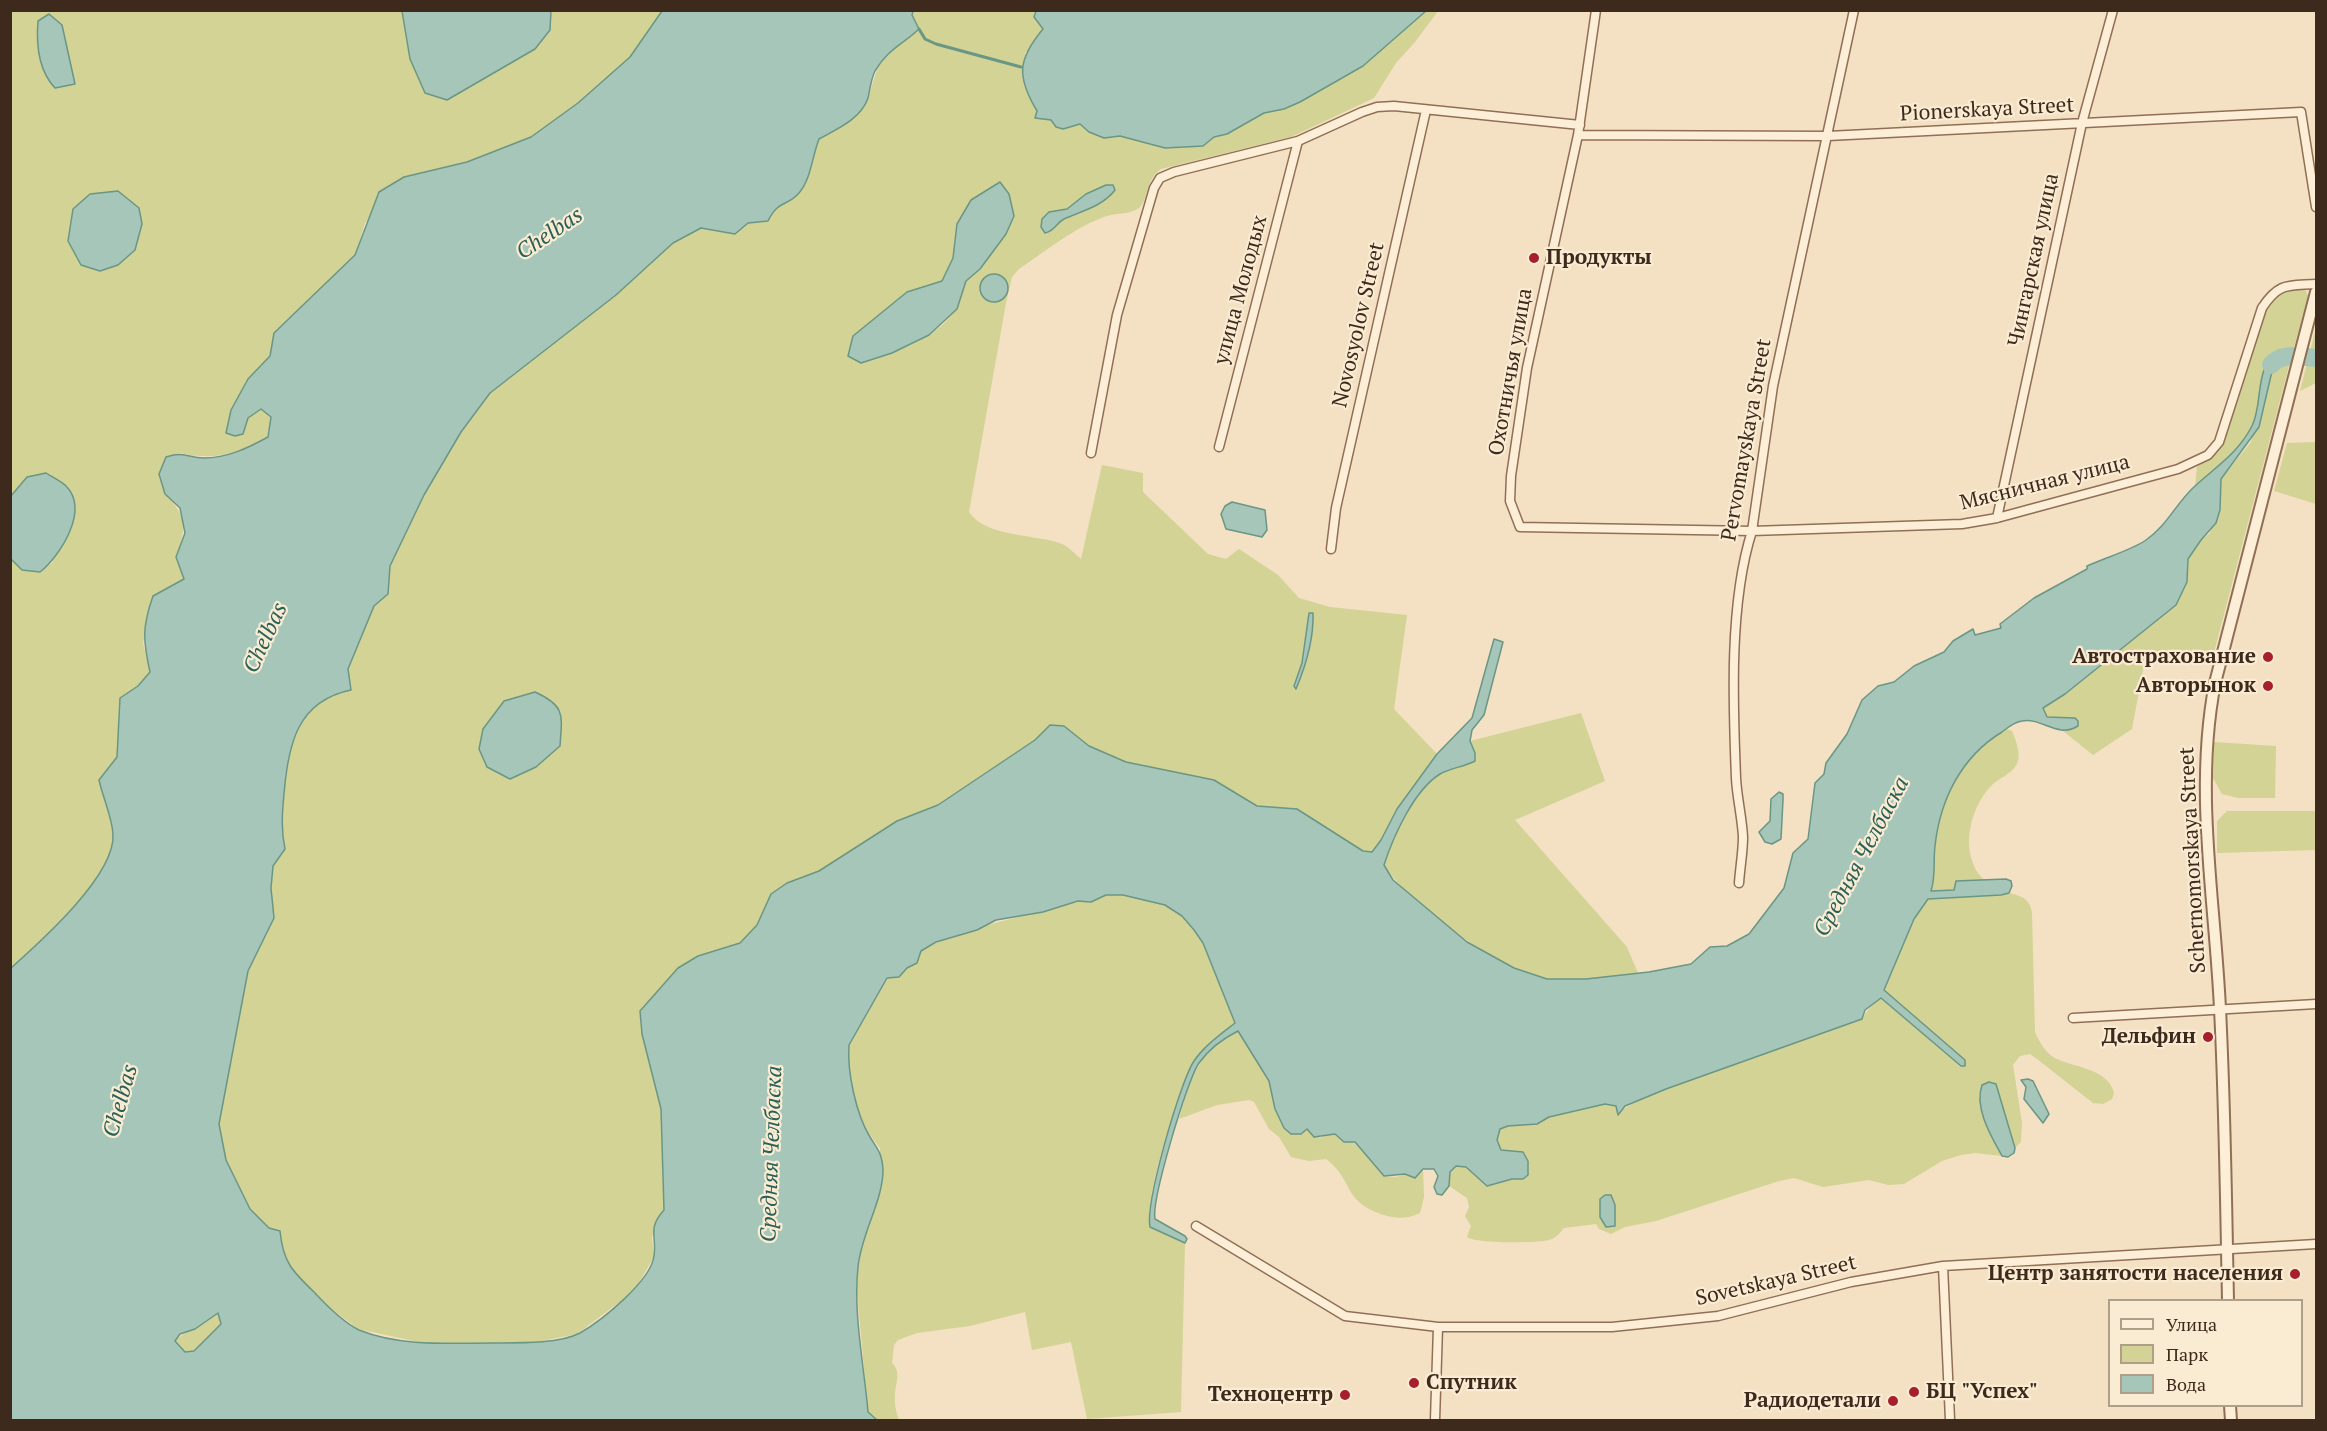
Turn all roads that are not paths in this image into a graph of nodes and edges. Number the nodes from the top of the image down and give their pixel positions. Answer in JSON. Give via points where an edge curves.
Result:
{"nodes":[{"id":1,"x":1596,"y":10,"type":"edge"},
{"id":2,"x":1854,"y":10,"type":"edge"},
{"id":3,"x":2113,"y":10,"type":"edge"},
{"id":4,"x":1426,"y":110,"type":"junction"},
{"id":5,"x":2082,"y":123,"type":"junction"},
{"id":6,"x":1580,"y":125,"type":"junction"},
{"id":7,"x":1578,"y":135,"type":"junction"},
{"id":8,"x":1828,"y":136,"type":"junction"},
{"id":9,"x":1298,"y":141,"type":"junction"},
{"id":10,"x":2316,"y":207,"type":"edge"},
{"id":11,"x":2316,"y":284,"type":"edge"},
{"id":12,"x":2316,"y":292,"type":"edge"},
{"id":13,"x":1219,"y":447,"type":"dead end"},
{"id":14,"x":1091,"y":453,"type":"dead end"},
{"id":15,"x":1997,"y":518,"type":"junction"},
{"id":16,"x":1520,"y":527,"type":"joint"},
{"id":17,"x":1752,"y":531,"type":"junction"},
{"id":18,"x":1331,"y":549,"type":"dead end"},
{"id":19,"x":1739,"y":883,"type":"dead end"},
{"id":20,"x":2316,"y":1004,"type":"edge"},
{"id":21,"x":2220,"y":1009,"type":"junction"},
{"id":22,"x":2073,"y":1018,"type":"dead end"},
{"id":23,"x":1196,"y":1226,"type":"dead end"},
{"id":24,"x":2316,"y":1244,"type":"edge"},
{"id":25,"x":2227,"y":1248,"type":"junction"},
{"id":26,"x":1942,"y":1266,"type":"junction"},
{"id":27,"x":2228,"y":1299,"type":"edge"},
{"id":28,"x":1438,"y":1327,"type":"junction"},
{"id":29,"x":1435,"y":1420,"type":"edge"},
{"id":30,"x":1950,"y":1420,"type":"edge"}],
"edges":[{"from":1,"to":6,"type":"street","name":"Охотничья улица"},
{"from":2,"to":8,"type":"street","name":"Pervomayskaya Street"},
{"from":3,"to":5,"type":"street","name":"Чингарская улица"},
{"from":4,"to":6,"type":"street"},
{"from":4,"to":9,"type":"street","via":[[1377,107]]},
{"from":4,"to":18,"type":"street","name":"Novosyolov Street","via":[[1336,508]]},
{"from":5,"to":8,"type":"street","name":"Pionerskaya Street"},
{"from":5,"to":10,"type":"street","name":"Pionerskaya Street","via":[[2301,112]]},
{"from":5,"to":15,"type":"street","name":"Чингарская улица"},
{"from":6,"to":7,"type":"street","name":"Охотничья улица"},
{"from":7,"to":8,"type":"street","name":"Pionerskaya Street"},
{"from":7,"to":16,"type":"street","name":"Охотничья улица","via":[[1527,368],[1511,476],[1510,501]]},
{"from":8,"to":17,"type":"street","name":"Pervomayskaya Street","via":[[1773,386]]},
{"from":9,"to":13,"type":"street","name":"улица Молодых"},
{"from":9,"to":14,"type":"street","via":[[1167,174],[1154,188],[1117,315]]},
{"from":11,"to":15,"type":"street","name":"Мясничная улица","via":[[2277,289],[2262,308],[2219,442],[2208,455],[2178,469]]},
{"from":12,"to":21,"type":"street","name":"Sсhernomorskaya Street","via":[[2215,683],[2205,743],[2205,805]]},
{"from":15,"to":17,"type":"street","name":"Мясничная улица","via":[[1962,524]]},
{"from":16,"to":17,"type":"street","name":"Мясничная улица"},
{"from":17,"to":19,"type":"street","name":"Pervomayskaya Street","via":[[1744,554],[1737,629],[1736,781],[1743,837]]},
{"from":20,"to":21,"type":"street"},
{"from":21,"to":22,"type":"street"},
{"from":21,"to":25,"type":"street","name":"Sсhernomorskaya Street"},
{"from":23,"to":28,"type":"street","name":"Sovetskaya Street","via":[[1345,1316]]},
{"from":24,"to":25,"type":"street","name":"Sovetskaya Street"},
{"from":25,"to":26,"type":"street","name":"Sovetskaya Street"},
{"from":25,"to":27,"type":"street","name":"Sсhernomorskaya Street"},
{"from":26,"to":28,"type":"street","name":"Sovetskaya Street","via":[[1851,1282],[1718,1316],[1612,1327]]},
{"from":26,"to":30,"type":"street"},
{"from":28,"to":29,"type":"street"}]}
